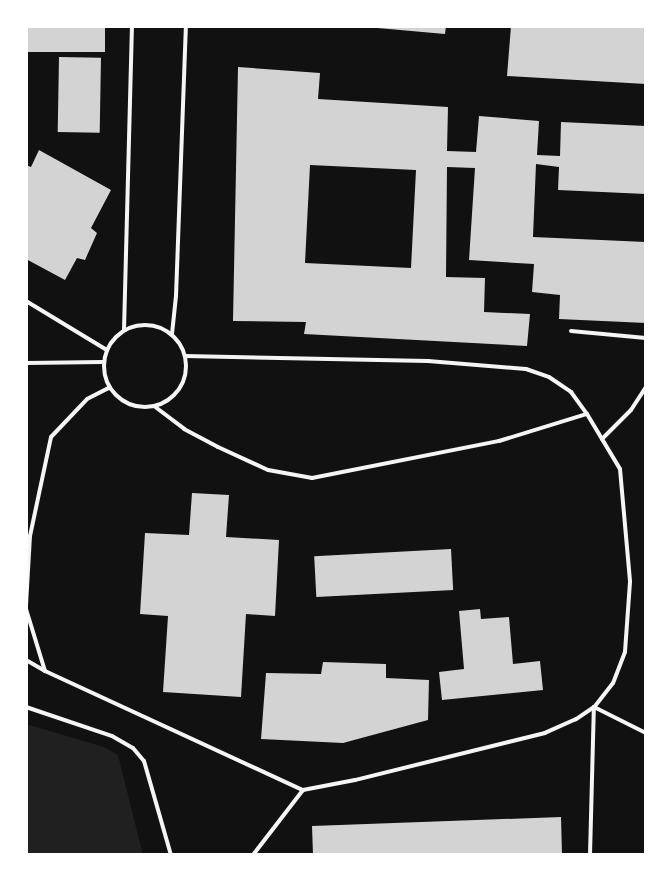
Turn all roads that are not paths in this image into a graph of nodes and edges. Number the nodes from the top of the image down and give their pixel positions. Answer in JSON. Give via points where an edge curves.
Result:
{"nodes":[{"id":1,"x":132,"y":26,"type":"edge"},
{"id":2,"x":186,"y":26,"type":"edge"},
{"id":3,"x":26,"y":301,"type":"edge"},
{"id":4,"x":124,"y":330,"type":"junction"},
{"id":5,"x":571,"y":331,"type":"dead end"},
{"id":6,"x":172,"y":334,"type":"junction"},
{"id":7,"x":646,"y":338,"type":"edge"},
{"id":8,"x":106,"y":350,"type":"junction"},
{"id":9,"x":186,"y":356,"type":"junction"},
{"id":10,"x":103,"y":362,"type":"junction"},
{"id":11,"x":26,"y":363,"type":"edge"},
{"id":12,"x":646,"y":387,"type":"edge"},
{"id":13,"x":109,"y":388,"type":"junction"},
{"id":14,"x":154,"y":406,"type":"junction"},
{"id":15,"x":587,"y":414,"type":"junction"},
{"id":16,"x":602,"y":439,"type":"junction"},
{"id":17,"x":26,"y":605,"type":"edge"},
{"id":18,"x":26,"y":609,"type":"edge"},
{"id":19,"x":26,"y":660,"type":"edge"},
{"id":20,"x":45,"y":671,"type":"junction"},
{"id":21,"x":26,"y":707,"type":"edge"},
{"id":22,"x":594,"y":707,"type":"junction"},
{"id":23,"x":646,"y":733,"type":"edge"},
{"id":24,"x":303,"y":790,"type":"junction"},
{"id":25,"x":170,"y":855,"type":"edge"},
{"id":26,"x":253,"y":855,"type":"edge"},
{"id":27,"x":590,"y":855,"type":"edge"}],
"edges":[{"from":1,"to":4,"type":"lane"},
{"from":2,"to":6,"type":"lane"},
{"from":3,"to":8,"type":"lane"},
{"from":4,"to":6,"type":"lane","via":[[149,324]]},
{"from":4,"to":8,"type":"lane"},
{"from":5,"to":7,"type":"lane"},
{"from":6,"to":9,"type":"lane"},
{"from":8,"to":10,"type":"lane"},
{"from":9,"to":14,"type":"lane","via":[[185,375],[176,393]]},
{"from":9,"to":15,"type":"lane","via":[[428,362],[526,369],[549,377],[571,392]]},
{"from":10,"to":11,"type":"lane"},
{"from":10,"to":13,"type":"lane"},
{"from":12,"to":16,"type":"lane","via":[[631,410]]},
{"from":13,"to":14,"type":"lane","via":[[129,404],[141,408]]},
{"from":13,"to":17,"type":"lane","via":[[87,399],[52,437],[30,536]]},
{"from":14,"to":15,"type":"lane","via":[[184,429],[268,470],[312,478],[499,441]]},
{"from":15,"to":16,"type":"lane"},
{"from":16,"to":22,"type":"lane","via":[[620,469],[630,582],[625,652],[613,683]]},
{"from":18,"to":20,"type":"lane"},
{"from":19,"to":20,"type":"lane"},
{"from":20,"to":24,"type":"lane"},
{"from":21,"to":25,"type":"lane","via":[[112,736],[133,748],[144,761]]},
{"from":22,"to":23,"type":"lane"},
{"from":22,"to":24,"type":"lane","via":[[545,733]]},
{"from":22,"to":27,"type":"lane"},
{"from":24,"to":26,"type":"lane"}]}
